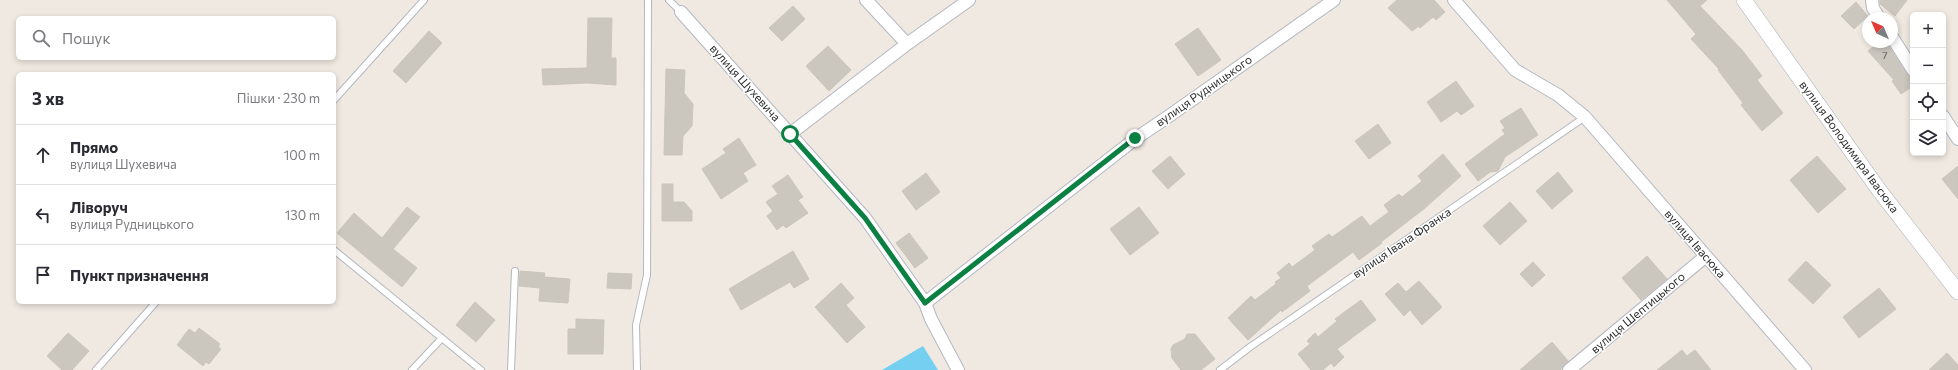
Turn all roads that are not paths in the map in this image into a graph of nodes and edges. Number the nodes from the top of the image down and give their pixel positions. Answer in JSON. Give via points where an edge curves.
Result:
{"nodes":[{"id":1,"x":424,"y":0,"type":"edge"},
{"id":2,"x":648,"y":0,"type":"edge"},
{"id":3,"x":669,"y":0,"type":"edge"},
{"id":4,"x":866,"y":0,"type":"edge"},
{"id":5,"x":969,"y":0,"type":"edge"},
{"id":6,"x":1334,"y":0,"type":"edge"},
{"id":7,"x":1454,"y":0,"type":"edge"},
{"id":8,"x":1744,"y":0,"type":"edge"},
{"id":9,"x":1872,"y":0,"type":"edge"},
{"id":10,"x":681,"y":12,"type":"joint"},
{"id":11,"x":1875,"y":12,"type":"edge"},
{"id":12,"x":907,"y":44,"type":"junction"},
{"id":13,"x":1898,"y":46,"type":"edge"},
{"id":14,"x":1910,"y":65,"type":"edge"},
{"id":15,"x":336,"y":98,"type":"edge"},
{"id":16,"x":1585,"y":117,"type":"junction"},
{"id":17,"x":1946,"y":120,"type":"edge"},
{"id":18,"x":790,"y":134,"type":"junction"},
{"id":19,"x":1958,"y":140,"type":"edge"},
{"id":20,"x":336,"y":252,"type":"edge"},
{"id":21,"x":1706,"y":256,"type":"junction"},
{"id":22,"x":515,"y":271,"type":"dead end"},
{"id":23,"x":1958,"y":292,"type":"edge"},
{"id":24,"x":925,"y":303,"type":"junction"},
{"id":25,"x":154,"y":304,"type":"edge"},
{"id":26,"x":442,"y":338,"type":"junction"},
{"id":27,"x":96,"y":370,"type":"edge"},
{"id":28,"x":412,"y":370,"type":"edge"},
{"id":29,"x":481,"y":370,"type":"edge"},
{"id":30,"x":511,"y":370,"type":"edge"},
{"id":31,"x":637,"y":370,"type":"edge"},
{"id":32,"x":958,"y":370,"type":"edge"},
{"id":33,"x":1220,"y":370,"type":"edge"},
{"id":34,"x":1569,"y":370,"type":"edge"},
{"id":35,"x":1805,"y":370,"type":"edge"}],
"edges":[{"from":1,"to":15,"type":"lane"},
{"from":2,"to":31,"type":"lane","via":[[647,275],[636,325]]},
{"from":3,"to":10,"type":"lane"},
{"from":4,"to":12,"type":"street"},
{"from":5,"to":12,"type":"street"},
{"from":6,"to":24,"type":"street","name":"вулиця Рудницького","via":[[1135,138]]},
{"from":7,"to":16,"type":"street","name":"вулиця Івасюка","via":[[1515,70],[1558,95]]},
{"from":8,"to":23,"type":"street","name":"вулиця Володимира Івасюка","via":[[1879,190]]},
{"from":9,"to":11,"type":"street"},
{"from":10,"to":18,"type":"street","name":"вулиця Шухевича"},
{"from":12,"to":18,"type":"street"},
{"from":13,"to":14,"type":"street"},
{"from":16,"to":21,"type":"street","name":"вулиця Івасюка"},
{"from":16,"to":33,"type":"lane","name":"вулиця Івана Франка"},
{"from":17,"to":19,"type":"street"},
{"from":18,"to":24,"type":"street","name":"вулиця Шухевича","via":[[865,218]]},
{"from":20,"to":26,"type":"lane"},
{"from":21,"to":34,"type":"street","name":"вулиця Шептицького"},
{"from":21,"to":35,"type":"street","name":"вулиця Івасюка"},
{"from":22,"to":30,"type":"lane"},
{"from":24,"to":32,"type":"street","name":"вулиця Шухевича"},
{"from":25,"to":27,"type":"lane"},
{"from":26,"to":28,"type":"lane"},
{"from":26,"to":29,"type":"lane"}]}
